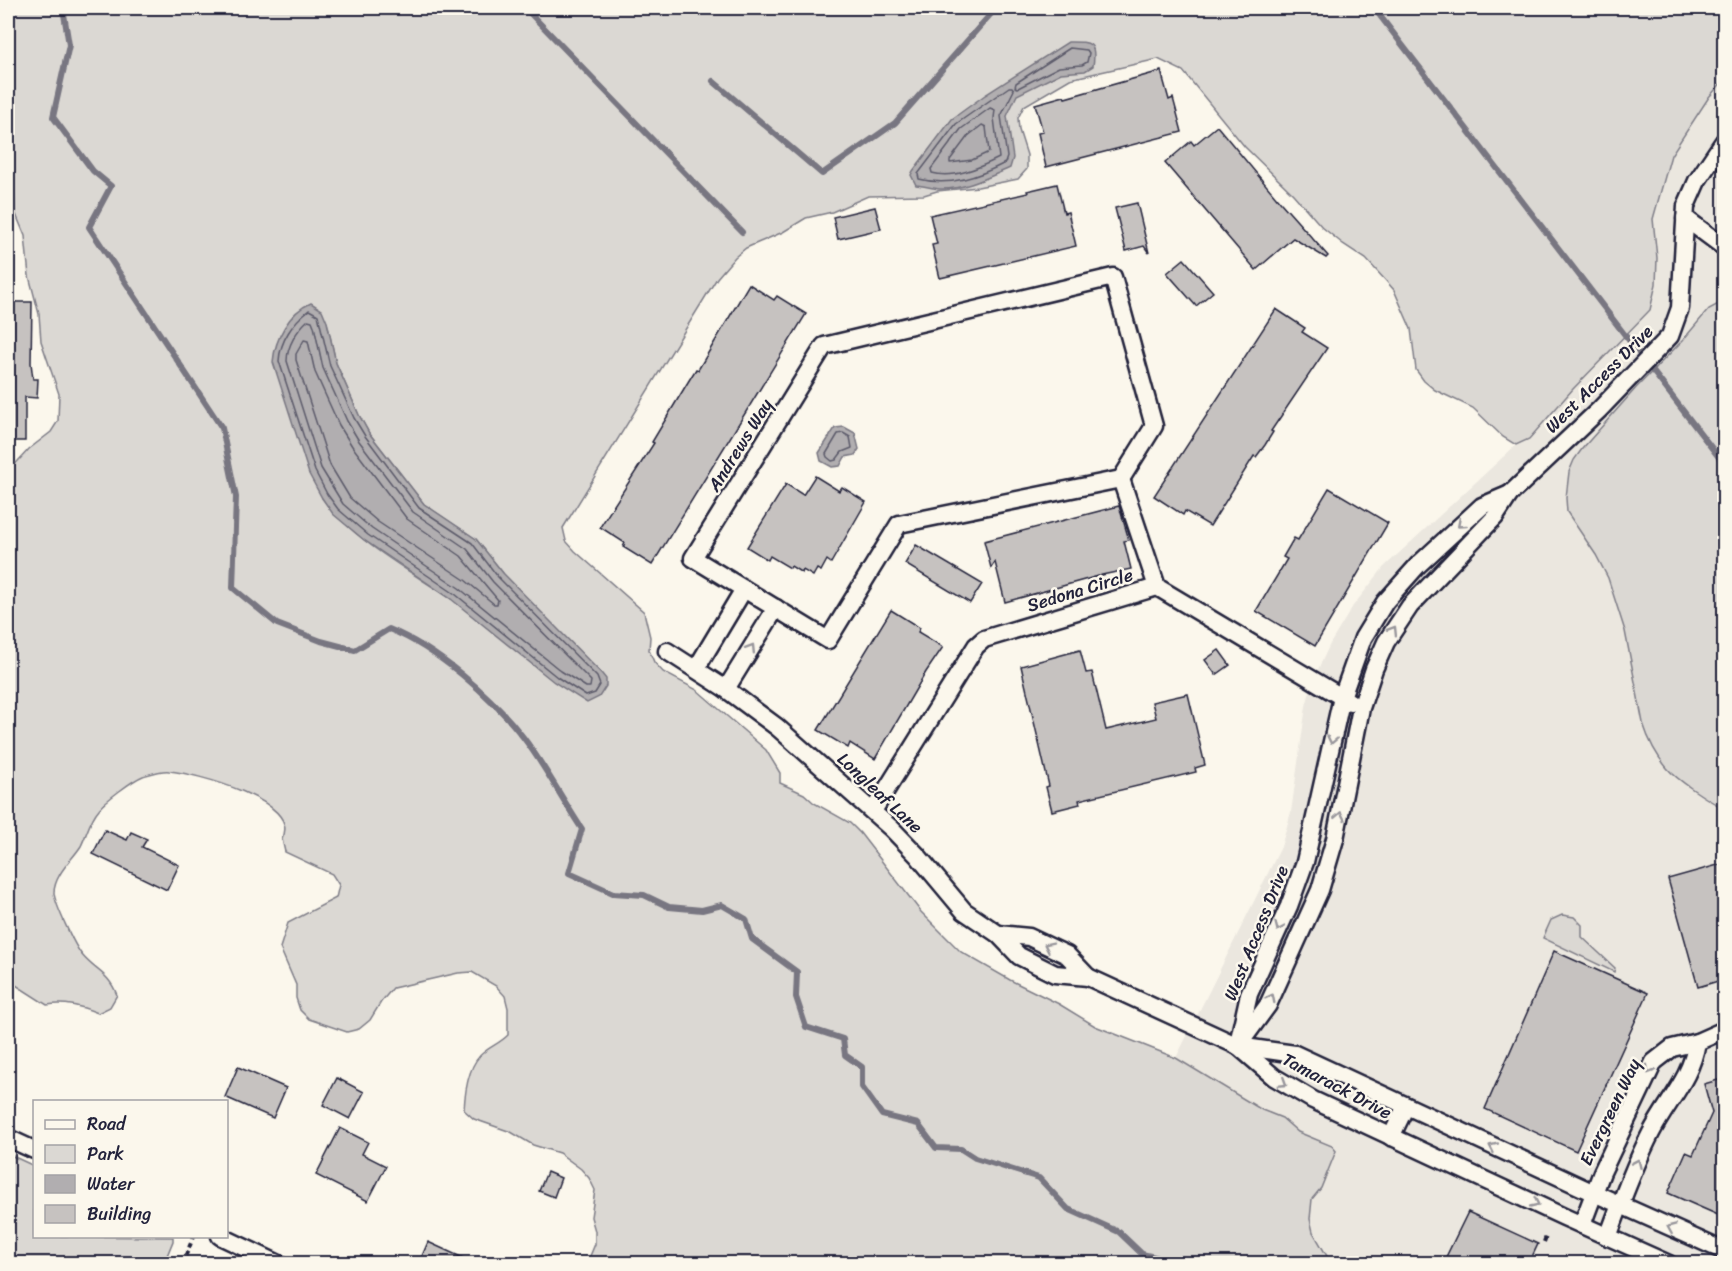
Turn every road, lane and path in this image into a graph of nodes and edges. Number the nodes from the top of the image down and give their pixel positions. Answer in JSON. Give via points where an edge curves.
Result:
{"nodes":[{"id":1,"x":1725,"y":141,"type":"edge"},
{"id":2,"x":1685,"y":218,"type":"junction"},
{"id":3,"x":1725,"y":247,"type":"edge"},
{"id":4,"x":1121,"y":479,"type":"junction"},
{"id":5,"x":1510,"y":494,"type":"junction"},
{"id":6,"x":1157,"y":587,"type":"junction"},
{"id":7,"x":744,"y":589,"type":"junction"},
{"id":8,"x":776,"y":608,"type":"junction"},
{"id":9,"x":668,"y":651,"type":"dead end"},
{"id":10,"x":696,"y":669,"type":"junction"},
{"id":11,"x":726,"y":689,"type":"junction"},
{"id":12,"x":1342,"y":697,"type":"junction"},
{"id":13,"x":1361,"y":708,"type":"junction"},
{"id":14,"x":873,"y":811,"type":"junction"},
{"id":15,"x":1725,"y":1030,"type":"edge"},
{"id":16,"x":1698,"y":1042,"type":"junction"},
{"id":17,"x":1238,"y":1046,"type":"junction"},
{"id":18,"x":1406,"y":1106,"type":"junction"},
{"id":19,"x":1391,"y":1137,"type":"junction"},
{"id":20,"x":8,"y":1138,"type":"edge"},
{"id":21,"x":33,"y":1150,"type":"edge"},
{"id":22,"x":1594,"y":1193,"type":"junction"},
{"id":23,"x":1620,"y":1205,"type":"junction"},
{"id":24,"x":1582,"y":1225,"type":"junction"},
{"id":25,"x":1547,"y":1234,"type":"dead end"},
{"id":26,"x":1608,"y":1237,"type":"junction"},
{"id":27,"x":193,"y":1238,"type":"edge"},
{"id":28,"x":224,"y":1238,"type":"edge"},
{"id":29,"x":1544,"y":1242,"type":"dead end"},
{"id":30,"x":1725,"y":1251,"type":"edge"},
{"id":31,"x":182,"y":1263,"type":"edge"},
{"id":32,"x":279,"y":1263,"type":"edge"},
{"id":33,"x":1669,"y":1263,"type":"edge"}],
"edges":[{"from":1,"to":2,"type":"street","name":"West Access Drive","via":[[1697,181]]},
{"from":2,"to":3,"type":"street"},
{"from":2,"to":5,"type":"street","name":"West Access Drive","via":[[1680,308],[1673,330],[1599,410]]},
{"from":4,"to":6,"type":"street"},
{"from":4,"to":7,"type":"street","name":"Andrews Way","via":[[1154,426],[1113,277],[824,346],[693,558]]},
{"from":4,"to":8,"type":"street","name":"Andrews Way","via":[[899,524],[828,640]]},
{"from":5,"to":12,"type":"street","name":"West Access Drive","one_way":true,"via":[[1482,506],[1468,518],[1385,602],[1363,638]]},
{"from":13,"to":5,"type":"street","name":"West Access Drive","one_way":true,"via":[[1379,655],[1401,617],[1495,517]]},
{"from":6,"to":12,"type":"street","name":"Sedona Circle"},
{"from":6,"to":14,"type":"street","name":"Sedona Circle","via":[[984,639]]},
{"from":7,"to":8,"type":"street","name":"Andrews Way"},
{"from":7,"to":10,"type":"street"},
{"from":11,"to":8,"type":"street","one_way":true},
{"from":9,"to":10,"type":"street","name":"Longleaf Lane"},
{"from":10,"to":11,"type":"street","name":"Longleaf Lane"},
{"from":11,"to":14,"type":"street","name":"Longleaf Lane","via":[[777,727]]},
{"from":12,"to":13,"type":"street","name":"Sedona Circle"},
{"from":12,"to":17,"type":"street","name":"West Access Drive","one_way":true,"via":[[1305,862],[1249,994]]},
{"from":17,"to":13,"type":"street","name":"West Access Drive","one_way":true,"via":[[1268,1005],[1320,890],[1335,839]]},
{"from":14,"to":17,"type":"street","name":"Longleaf Lane","via":[[964,911],[998,934],[1029,937],[1066,955],[1088,977]]},
{"from":15,"to":16,"type":"street","name":"Evergreen Way"},
{"from":16,"to":22,"type":"street","name":"Evergreen Way","one_way":true,"via":[[1671,1048],[1654,1062]]},
{"from":23,"to":16,"type":"street","one_way":true,"via":[[1658,1118],[1688,1074]]},
{"from":17,"to":18,"type":"street","name":"Tamarack Drive","via":[[1295,1054]]},
{"from":17,"to":19,"type":"street","name":"Tamarack Drive","one_way":true,"via":[[1290,1088]]},
{"from":18,"to":19,"type":"street","name":"Tamarack Drive"},
{"from":22,"to":18,"type":"street","name":"Tamarack Drive","one_way":true},
{"from":19,"to":24,"type":"street","name":"Tamarack Drive","one_way":true},
{"from":20,"to":21,"type":"street"},
{"from":22,"to":23,"type":"street","name":"Tamarack Drive"},
{"from":22,"to":24,"type":"street","name":"Evergreen Way"},
{"from":23,"to":26,"type":"street"},
{"from":30,"to":23,"type":"street","name":"Tamarack Drive","one_way":true},
{"from":24,"to":26,"type":"street","name":"Tamarack Drive"},
{"from":25,"to":29,"type":"path"},
{"from":26,"to":33,"type":"street","name":"Tamarack Drive"},
{"from":27,"to":31,"type":"path"},
{"from":28,"to":32,"type":"street"}]}
